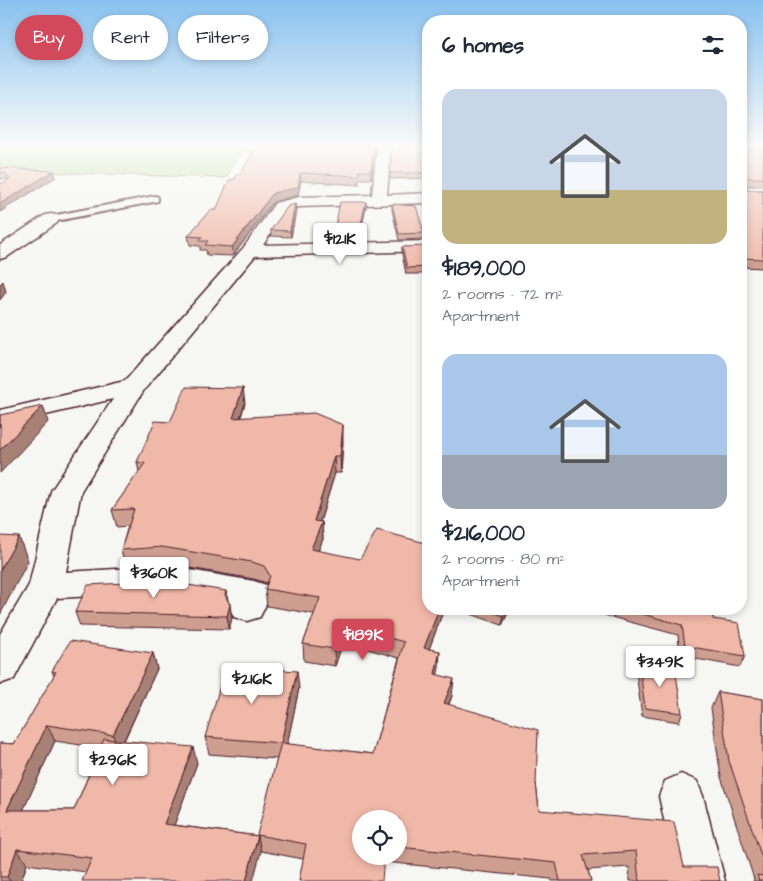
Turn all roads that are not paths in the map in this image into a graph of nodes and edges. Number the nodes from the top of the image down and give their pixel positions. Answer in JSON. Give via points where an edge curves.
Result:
{"nodes":[{"id":1,"x":380,"y":187,"type":"edge"},
{"id":2,"x":422,"y":198,"type":"edge"},
{"id":3,"x":155,"y":199,"type":"dead end"},
{"id":4,"x":379,"y":200,"type":"junction"},
{"id":5,"x":51,"y":219,"type":"joint"},
{"id":6,"x":0,"y":238,"type":"edge"},
{"id":7,"x":19,"y":238,"type":"junction"},
{"id":8,"x":422,"y":246,"type":"edge"},
{"id":9,"x":250,"y":251,"type":"junction"},
{"id":10,"x":0,"y":252,"type":"edge"},
{"id":11,"x":134,"y":386,"type":"junction"},
{"id":12,"x":0,"y":418,"type":"edge"},
{"id":13,"x":46,"y":586,"type":"junction"},
{"id":14,"x":248,"y":607,"type":"dead end"},
{"id":15,"x":0,"y":668,"type":"edge"},
{"id":16,"x":680,"y":796,"type":"dead end"},
{"id":17,"x":701,"y":881,"type":"edge"}],
"edges":[{"from":1,"to":4,"type":"street"},
{"from":2,"to":4,"type":"street"},
{"from":3,"to":5,"type":"lane"},
{"from":4,"to":9,"type":"street","via":[[301,195],[281,206]]},
{"from":5,"to":7,"type":"street"},
{"from":6,"to":7,"type":"street"},
{"from":7,"to":10,"type":"street"},
{"from":8,"to":9,"type":"street"},
{"from":9,"to":11,"type":"street"},
{"from":11,"to":12,"type":"street"},
{"from":11,"to":13,"type":"street","via":[[66,491]]},
{"from":13,"to":14,"type":"street","via":[[166,579],[254,594]]},
{"from":13,"to":15,"type":"street"},
{"from":16,"to":17,"type":"street"}]}
